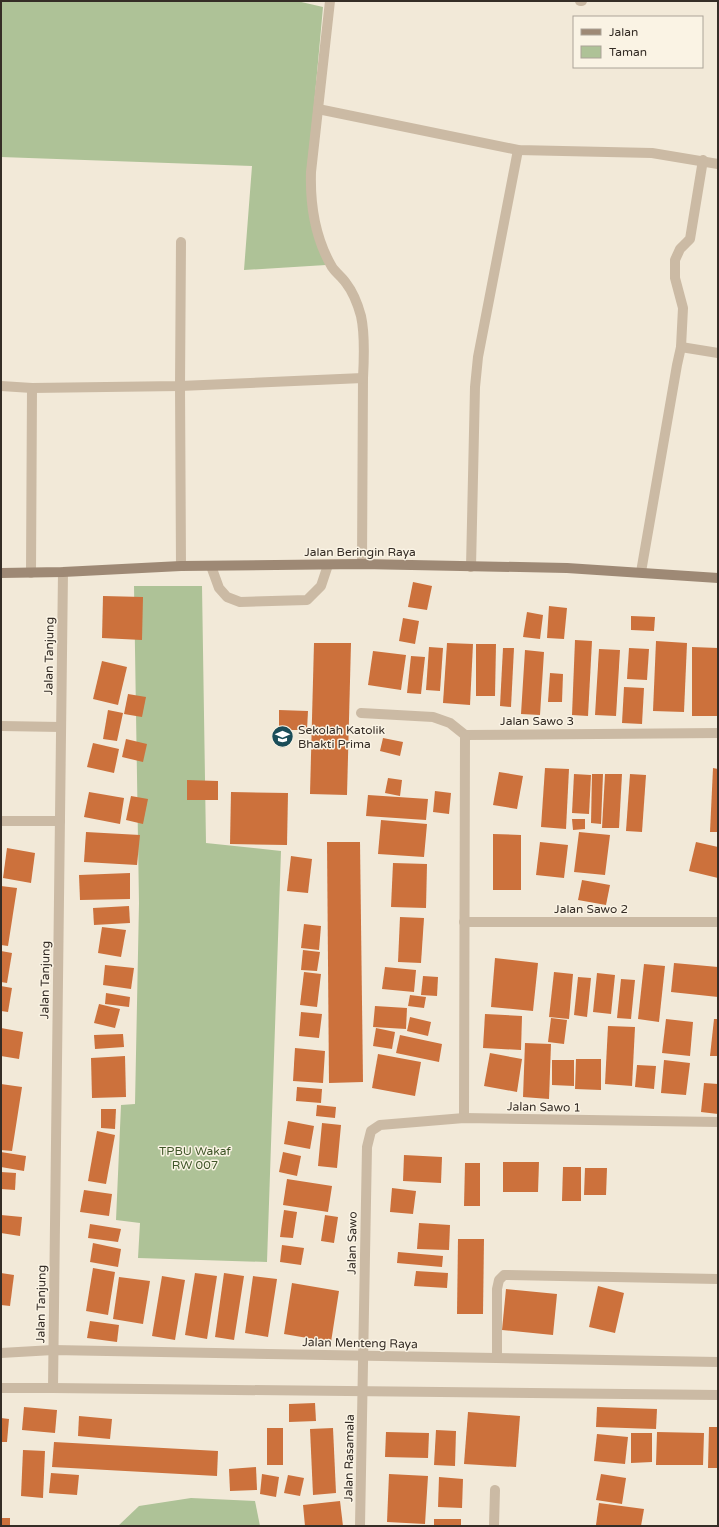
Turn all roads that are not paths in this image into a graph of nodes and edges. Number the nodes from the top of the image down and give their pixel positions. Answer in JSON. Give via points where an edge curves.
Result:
{"nodes":[{"id":1,"x":330,"y":1,"type":"edge"},
{"id":2,"x":318,"y":108,"type":"junction"},
{"id":3,"x":518,"y":150,"type":"junction"},
{"id":4,"x":703,"y":160,"type":"junction"},
{"id":5,"x":718,"y":162,"type":"edge"},
{"id":6,"x":181,"y":242,"type":"dead end"},
{"id":7,"x":681,"y":347,"type":"junction"},
{"id":8,"x":718,"y":353,"type":"edge"},
{"id":9,"x":363,"y":378,"type":"junction"},
{"id":10,"x":1,"y":386,"type":"edge"},
{"id":11,"x":180,"y":386,"type":"junction"},
{"id":12,"x":32,"y":388,"type":"junction"},
{"id":13,"x":362,"y":564,"type":"junction"},
{"id":14,"x":328,"y":565,"type":"junction"},
{"id":15,"x":181,"y":566,"type":"junction"},
{"id":16,"x":212,"y":566,"type":"junction"},
{"id":17,"x":471,"y":567,"type":"junction"},
{"id":18,"x":63,"y":572,"type":"junction"},
{"id":19,"x":641,"y":572,"type":"junction"},
{"id":20,"x":1,"y":573,"type":"edge"},
{"id":21,"x":31,"y":573,"type":"junction"},
{"id":22,"x":718,"y":578,"type":"edge"},
{"id":23,"x":361,"y":713,"type":"dead end"},
{"id":24,"x":1,"y":726,"type":"edge"},
{"id":25,"x":61,"y":727,"type":"junction"},
{"id":26,"x":718,"y":733,"type":"edge"},
{"id":27,"x":465,"y":735,"type":"junction"},
{"id":28,"x":1,"y":821,"type":"edge"},
{"id":29,"x":60,"y":821,"type":"junction"},
{"id":30,"x":464,"y":922,"type":"junction"},
{"id":31,"x":718,"y":922,"type":"edge"},
{"id":32,"x":464,"y":1118,"type":"junction"},
{"id":33,"x":718,"y":1122,"type":"edge"},
{"id":34,"x":371,"y":1131,"type":"joint"},
{"id":35,"x":718,"y":1279,"type":"edge"},
{"id":36,"x":53,"y":1350,"type":"junction"},
{"id":37,"x":1,"y":1353,"type":"edge"},
{"id":38,"x":363,"y":1356,"type":"junction"},
{"id":39,"x":497,"y":1358,"type":"junction"},
{"id":40,"x":718,"y":1362,"type":"edge"},
{"id":41,"x":1,"y":1388,"type":"edge"},
{"id":42,"x":53,"y":1388,"type":"junction"},
{"id":43,"x":363,"y":1391,"type":"junction"},
{"id":44,"x":718,"y":1395,"type":"edge"},
{"id":45,"x":495,"y":1490,"type":"dead end"},
{"id":46,"x":360,"y":1526,"type":"edge"},
{"id":47,"x":494,"y":1526,"type":"edge"}],
"edges":[{"from":1,"to":2,"type":"street"},
{"from":2,"to":3,"type":"street"},
{"from":2,"to":9,"type":"street","via":[[310,194],[314,221],[324,251],[333,268],[346,282],[361,317]]},
{"from":3,"to":4,"type":"street","via":[[652,153]]},
{"from":3,"to":17,"type":"street","via":[[478,357]]},
{"from":4,"to":5,"type":"street"},
{"from":4,"to":7,"type":"street","via":[[690,239],[680,249],[675,260],[675,278],[683,308]]},
{"from":6,"to":11,"type":"street"},
{"from":7,"to":8,"type":"street"},
{"from":7,"to":19,"type":"street"},
{"from":9,"to":11,"type":"street"},
{"from":9,"to":13,"type":"street"},
{"from":10,"to":12,"type":"street"},
{"from":11,"to":12,"type":"street"},
{"from":11,"to":15,"type":"street"},
{"from":12,"to":21,"type":"street"},
{"from":13,"to":14,"type":"street","name":"Jalan Beringin Raya"},
{"from":13,"to":17,"type":"street","name":"Jalan Beringin Raya"},
{"from":14,"to":16,"type":"street","name":"Jalan Beringin Raya"},
{"from":14,"to":16,"type":"street","via":[[321,586],[307,600],[240,602],[227,597],[219,588]]},
{"from":15,"to":16,"type":"street","name":"Jalan Beringin Raya"},
{"from":15,"to":18,"type":"street","name":"Jalan Beringin Raya"},
{"from":17,"to":19,"type":"street","name":"Jalan Beringin Raya"},
{"from":18,"to":21,"type":"street","name":"Jalan Beringin Raya"},
{"from":18,"to":25,"type":"street","name":"Jalan Tanjung"},
{"from":19,"to":22,"type":"street","name":"Jalan Beringin Raya"},
{"from":20,"to":21,"type":"street","name":"Jalan Beringin Raya"},
{"from":23,"to":27,"type":"street","via":[[433,717],[450,723]]},
{"from":24,"to":25,"type":"street"},
{"from":25,"to":29,"type":"street","name":"Jalan Tanjung"},
{"from":26,"to":27,"type":"street","name":"Jalan Sawo 3"},
{"from":27,"to":30,"type":"street"},
{"from":28,"to":29,"type":"street"},
{"from":29,"to":36,"type":"street","name":"Jalan Tanjung"},
{"from":30,"to":31,"type":"street","name":"Jalan Sawo 2"},
{"from":30,"to":32,"type":"street"},
{"from":32,"to":33,"type":"street","name":"Jalan Sawo 1"},
{"from":32,"to":34,"type":"street","name":"Jalan Sawo 1","via":[[380,1125]]},
{"from":34,"to":38,"type":"street","name":"Jalan Sawo","via":[[367,1147]]},
{"from":35,"to":39,"type":"street","via":[[504,1275],[498,1280],[497,1289]]},
{"from":36,"to":37,"type":"street","name":"Jalan Menteng Raya"},
{"from":36,"to":38,"type":"street","name":"Jalan Menteng Raya"},
{"from":36,"to":42,"type":"street","name":"Jalan Tanjung"},
{"from":38,"to":39,"type":"street","name":"Jalan Menteng Raya"},
{"from":38,"to":43,"type":"street","name":"Jalan Sawo"},
{"from":39,"to":40,"type":"street","name":"Jalan Menteng Raya"},
{"from":41,"to":42,"type":"street"},
{"from":42,"to":43,"type":"street"},
{"from":43,"to":44,"type":"street"},
{"from":43,"to":46,"type":"street","name":"Jalan Rasamala"},
{"from":45,"to":47,"type":"street"}]}
